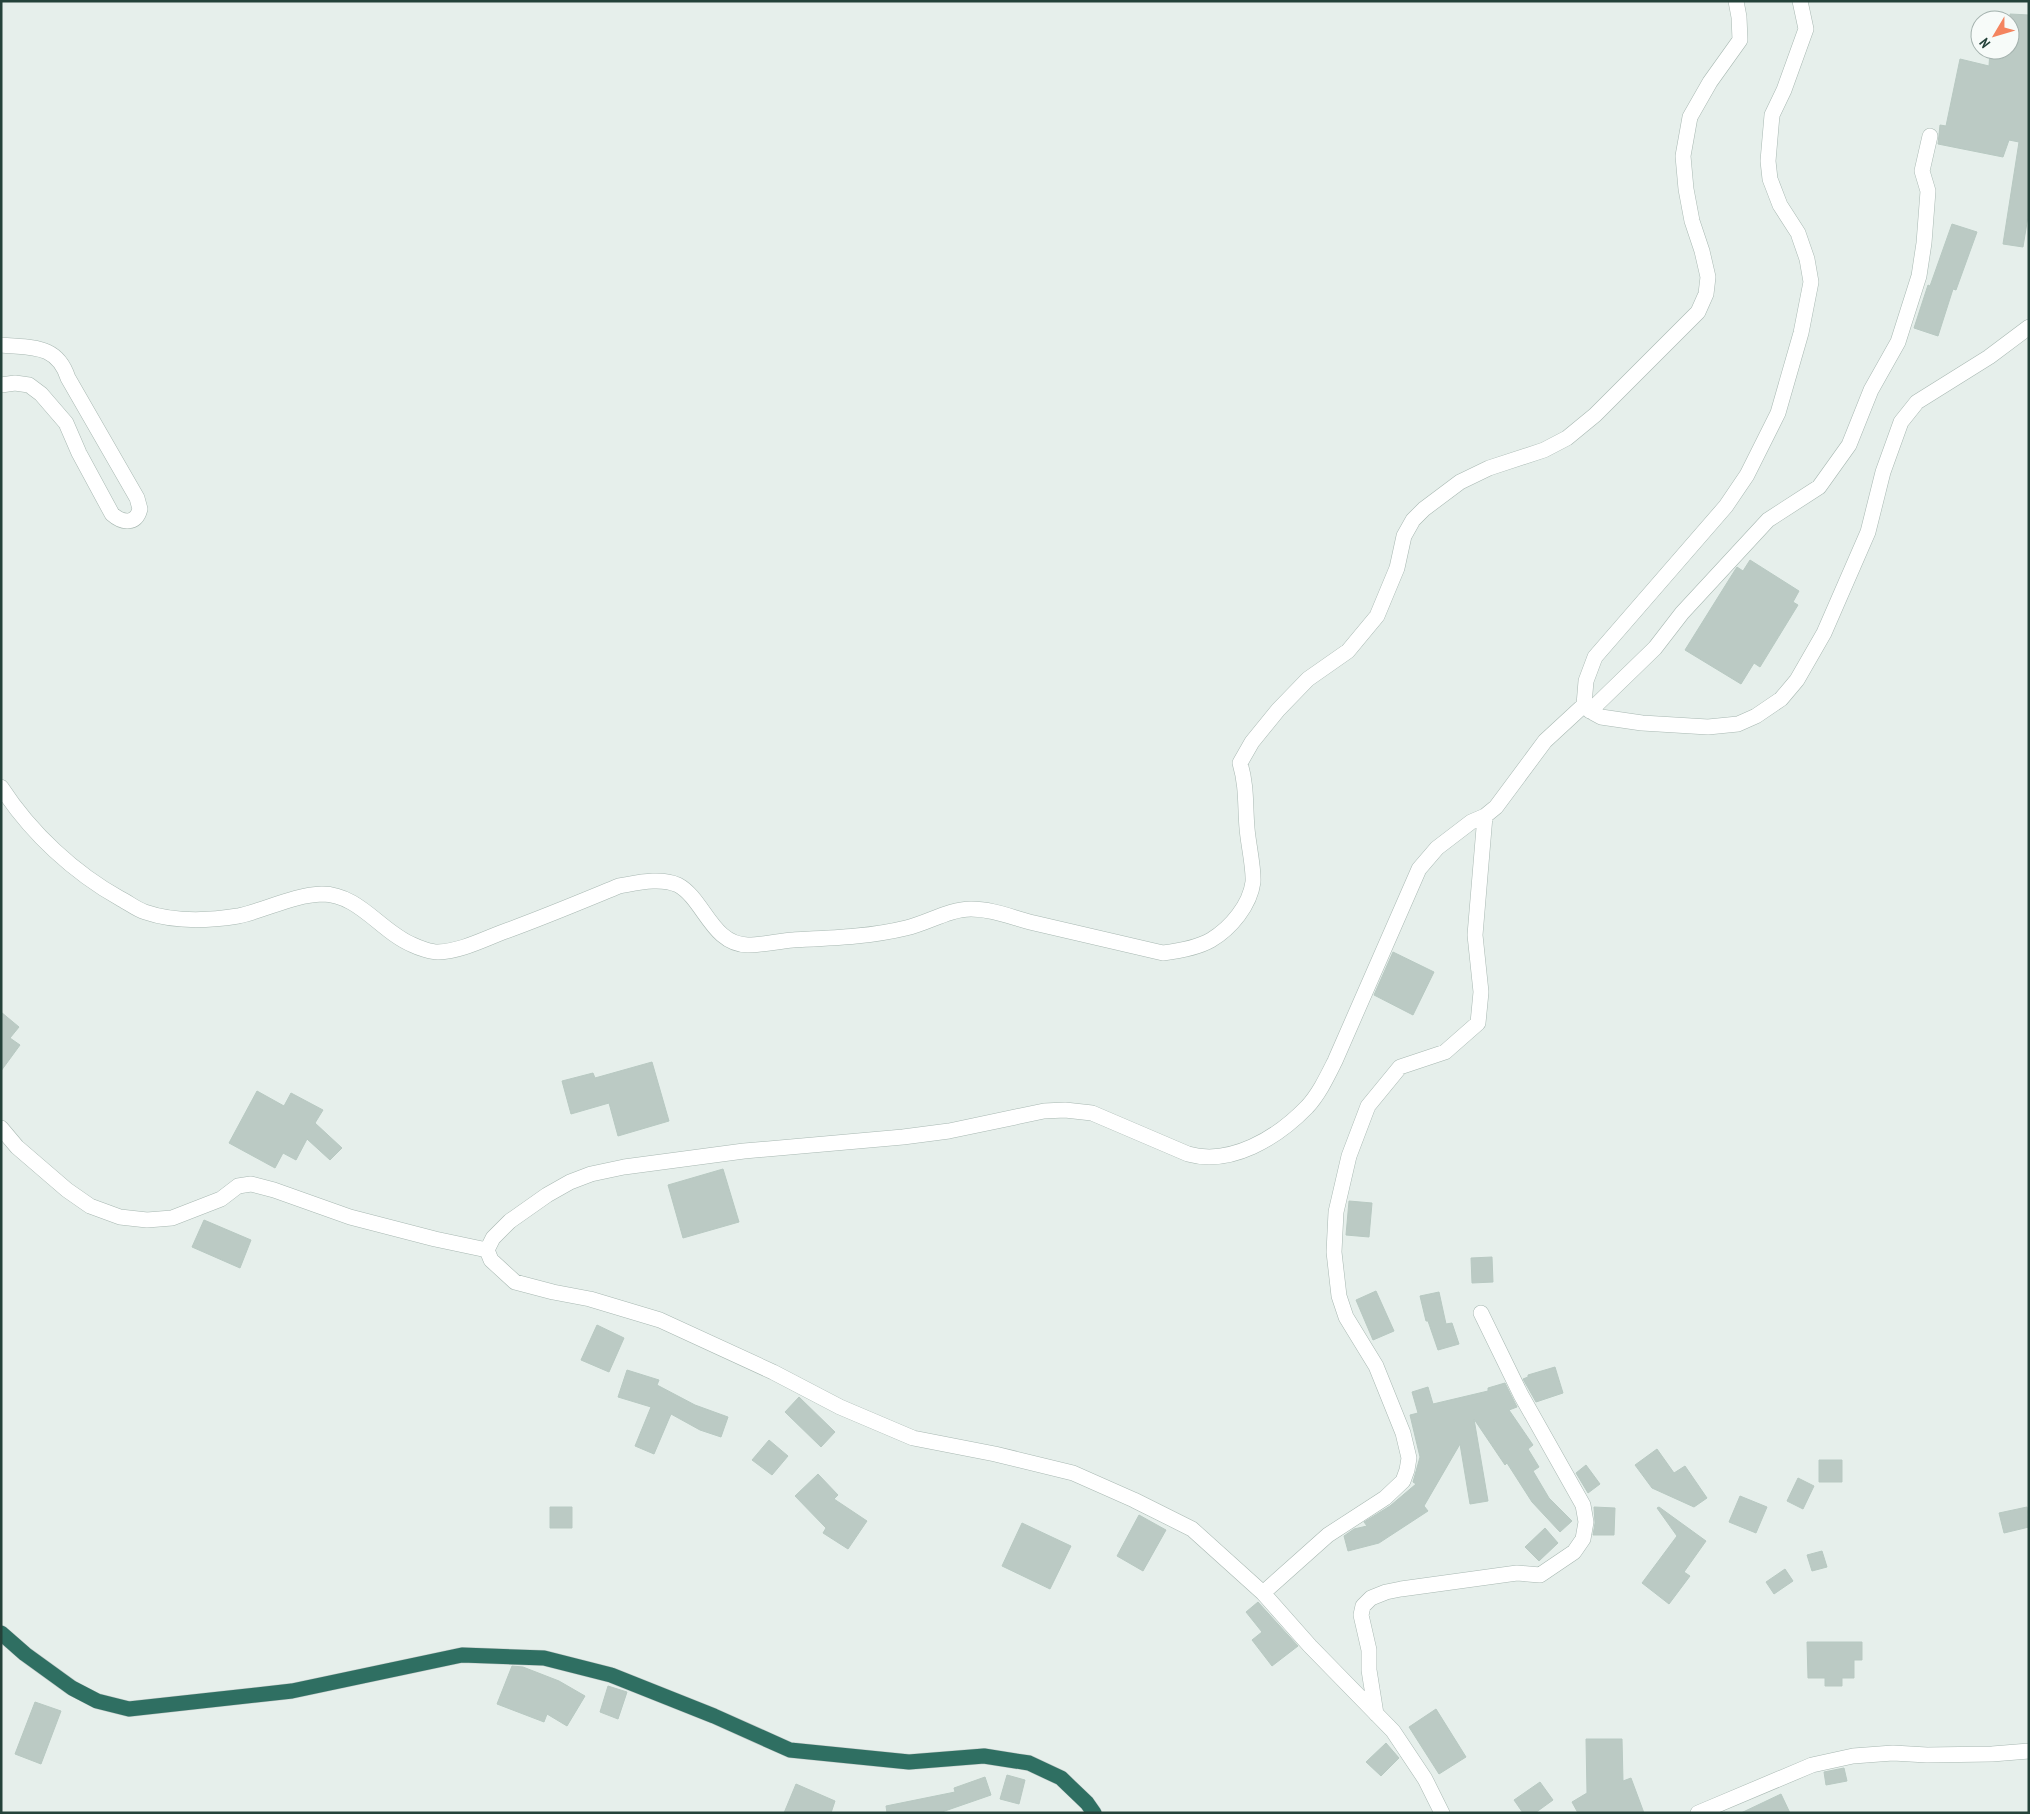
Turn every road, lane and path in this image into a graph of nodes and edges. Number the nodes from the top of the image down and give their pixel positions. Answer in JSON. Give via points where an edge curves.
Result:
{"nodes":[{"id":1,"x":1736,"y":1,"type":"edge"},
{"id":2,"x":1800,"y":1,"type":"edge"},
{"id":3,"x":1930,"y":136,"type":"dead end"},
{"id":4,"x":2029,"y":327,"type":"edge"},
{"id":5,"x":1,"y":345,"type":"edge"},
{"id":6,"x":1,"y":385,"type":"edge"},
{"id":7,"x":1587,"y":708,"type":"junction"},
{"id":8,"x":1,"y":787,"type":"edge"},
{"id":9,"x":1485,"y":816,"type":"junction"},
{"id":10,"x":1,"y":1128,"type":"edge"},
{"id":11,"x":487,"y":1250,"type":"junction"},
{"id":12,"x":1481,"y":1313,"type":"dead end"},
{"id":13,"x":1263,"y":1593,"type":"junction"},
{"id":14,"x":1,"y":1633,"type":"edge"},
{"id":15,"x":1376,"y":1714,"type":"junction"},
{"id":16,"x":2029,"y":1751,"type":"edge"},
{"id":17,"x":1094,"y":1813,"type":"edge"},
{"id":18,"x":1442,"y":1813,"type":"edge"},
{"id":19,"x":1698,"y":1813,"type":"edge"}],
"edges":[{"from":1,"to":8,"type":"street","via":[[1740,40],[1710,82],[1690,118],[1683,156],[1692,220],[1708,277],[1706,294],[1698,312],[1596,415],[1568,438],[1460,482],[1413,520],[1404,536],[1397,568],[1377,616],[1348,651],[1308,679],[1278,710],[1240,763],[1245,782],[1253,882],[1244,907],[1231,924],[1212,939],[1163,953],[987,910],[969,909],[873,935],[747,945],[727,938],[717,930],[687,892],[678,886],[645,881],[618,886],[466,947],[437,952],[412,945],[343,898],[322,894],[216,918],[191,920],[143,911],[75,870],[17,811]]},
{"from":2,"to":7,"type":"street","via":[[1806,29],[1772,115],[1768,161],[1770,179],[1780,205],[1798,233],[1811,282],[1801,333],[1778,413],[1747,475],[1726,506],[1595,657],[1586,681]]},
{"from":3,"to":7,"type":"street","via":[[1922,170],[1928,191],[1919,276],[1898,342],[1871,390],[1849,445],[1819,487],[1768,520],[1682,613],[1655,648]]},
{"from":4,"to":7,"type":"street","via":[[1989,357],[1917,402],[1901,422],[1883,472],[1868,532],[1824,633],[1797,680],[1780,699],[1738,724],[1708,727],[1602,717]]},
{"from":5,"to":6,"type":"street","via":[[44,350],[64,364],[68,378],[137,498],[140,509],[136,518],[123,522],[112,514],[66,423],[41,394],[23,383]]},
{"from":7,"to":9,"type":"street","via":[[1545,741],[1496,807]]},
{"from":9,"to":11,"type":"street","via":[[1471,822],[1436,848],[1418,870],[1321,1088],[1308,1106],[1286,1125],[1248,1149],[1217,1158],[1200,1158],[1092,1113],[1044,1111],[949,1131],[744,1151],[591,1174],[547,1195],[510,1221],[493,1238]]},
{"from":9,"to":13,"type":"street","via":[[1475,935],[1481,992],[1478,1023],[1446,1052],[1400,1067],[1368,1106],[1349,1156],[1336,1212],[1334,1252],[1339,1296],[1346,1317],[1376,1366],[1403,1433],[1409,1458],[1407,1470],[1403,1481],[1385,1498],[1328,1535]]},
{"from":10,"to":11,"type":"street","via":[[17,1147],[67,1190],[90,1206],[120,1217],[172,1218],[221,1198],[238,1186],[252,1184],[350,1217]]},
{"from":11,"to":13,"type":"street","via":[[490,1260],[515,1282],[660,1320],[912,1438],[1073,1474],[1134,1500],[1192,1528]]},
{"from":12,"to":15,"type":"street","via":[[1521,1395],[1583,1505],[1586,1522],[1583,1539],[1574,1552],[1540,1575],[1517,1574],[1401,1588],[1371,1598],[1363,1606],[1361,1615],[1369,1650]]},
{"from":13,"to":15,"type":"street"},
{"from":14,"to":17,"type":"highway","via":[[72,1688],[97,1701],[129,1709],[292,1691],[462,1654],[544,1658],[611,1675],[790,1750],[909,1762],[984,1756],[1029,1763],[1061,1778]]},
{"from":15,"to":18,"type":"street","via":[[1393,1732],[1425,1779]]},
{"from":16,"to":19,"type":"street","via":[[1853,1756],[1812,1765]]}]}
